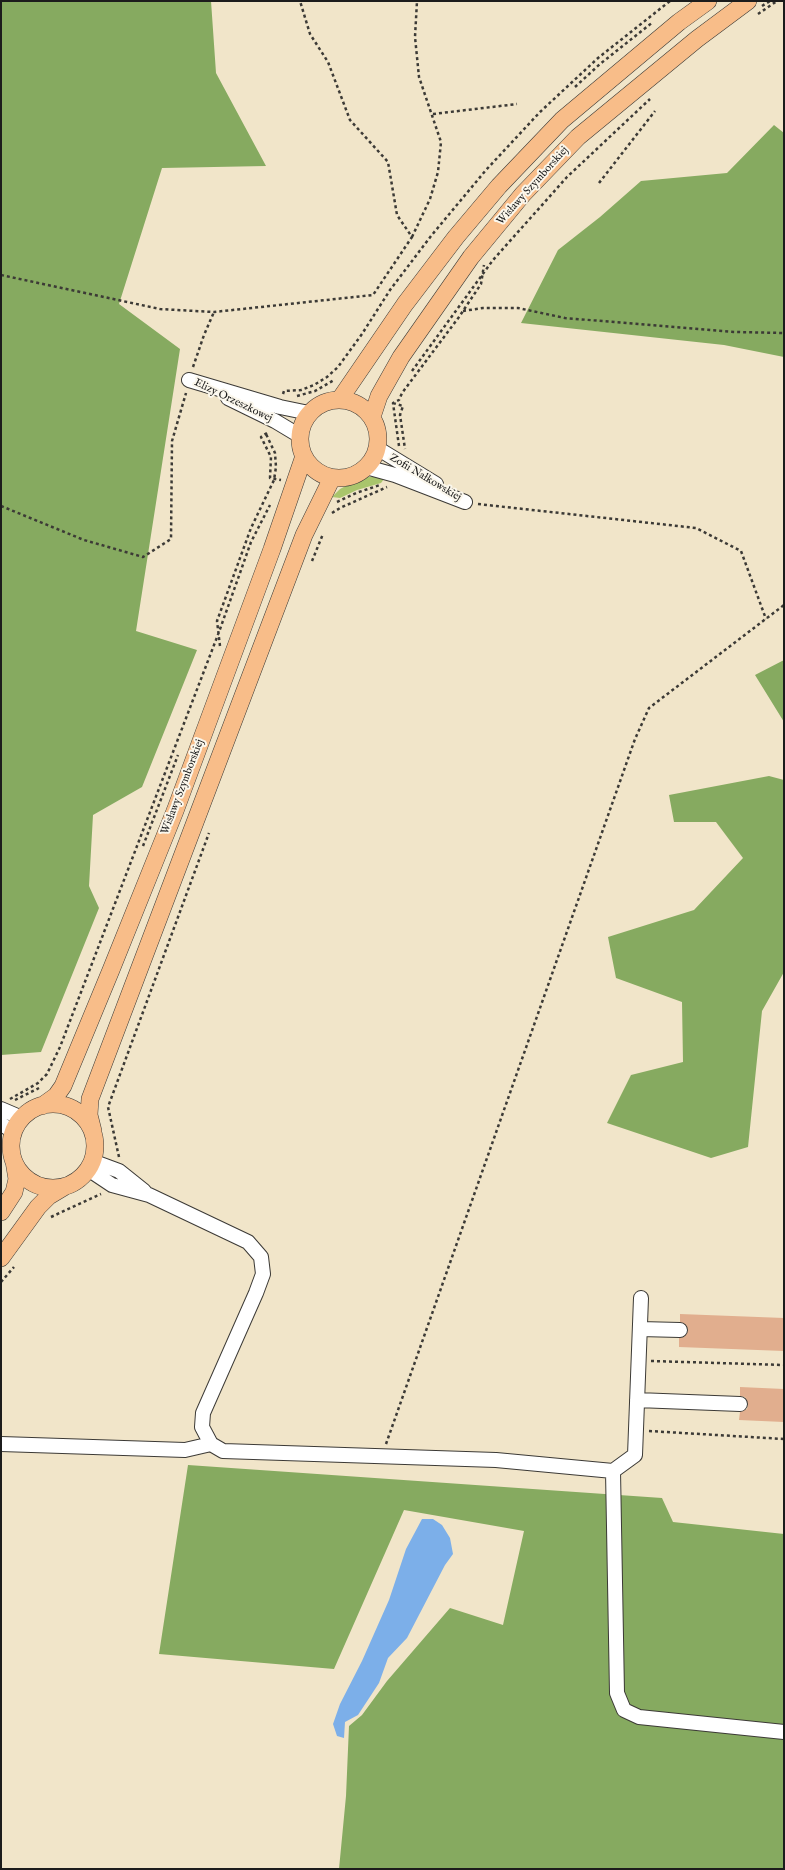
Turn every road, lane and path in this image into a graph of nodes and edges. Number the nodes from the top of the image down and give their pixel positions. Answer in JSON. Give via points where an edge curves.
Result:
{"nodes":[{"id":1,"x":300,"y":1,"type":"edge"},
{"id":2,"x":418,"y":1,"type":"edge"},
{"id":3,"x":708,"y":1,"type":"edge"},
{"id":4,"x":770,"y":1,"type":"edge"},
{"id":5,"x":777,"y":1,"type":"edge"},
{"id":6,"x":754,"y":9,"type":"edge"},
{"id":7,"x":652,"y":97,"type":"dead end"},
{"id":8,"x":517,"y":104,"type":"dead end"},
{"id":9,"x":655,"y":111,"type":"dead end"},
{"id":10,"x":433,"y":114,"type":"junction"},
{"id":11,"x":599,"y":183,"type":"dead end"},
{"id":12,"x":412,"y":237,"type":"junction"},
{"id":13,"x":485,"y":262,"type":"dead end"},
{"id":14,"x":483,"y":273,"type":"junction"},
{"id":15,"x":1,"y":275,"type":"edge"},
{"id":16,"x":457,"y":311,"type":"junction"},
{"id":17,"x":463,"y":311,"type":"junction"},
{"id":18,"x":214,"y":312,"type":"junction"},
{"id":19,"x":784,"y":334,"type":"edge"},
{"id":20,"x":411,"y":373,"type":"dead end"},
{"id":21,"x":189,"y":380,"type":"junction"},
{"id":22,"x":396,"y":397,"type":"dead end"},
{"id":23,"x":340,"y":399,"type":"junction"},
{"id":24,"x":393,"y":403,"type":"junction"},
{"id":25,"x":309,"y":413,"type":"junction"},
{"id":26,"x":372,"y":417,"type":"junction"},
{"id":27,"x":300,"y":436,"type":"junction"},
{"id":28,"x":377,"y":448,"type":"junction"},
{"id":29,"x":400,"y":453,"type":"dead end"},
{"id":30,"x":304,"y":456,"type":"junction"},
{"id":31,"x":405,"y":456,"type":"dead end"},
{"id":32,"x":366,"y":467,"type":"junction"},
{"id":33,"x":332,"y":478,"type":"junction"},
{"id":34,"x":274,"y":480,"type":"junction"},
{"id":35,"x":391,"y":482,"type":"dead end"},
{"id":36,"x":381,"y":485,"type":"dead end"},
{"id":37,"x":275,"y":486,"type":"dead end"},
{"id":38,"x":273,"y":498,"type":"dead end"},
{"id":39,"x":465,"y":502,"type":"junction"},
{"id":40,"x":334,"y":505,"type":"dead end"},
{"id":41,"x":1,"y":506,"type":"edge"},
{"id":42,"x":330,"y":519,"type":"dead end"},
{"id":43,"x":324,"y":530,"type":"dead end"},
{"id":44,"x":310,"y":566,"type":"dead end"},
{"id":45,"x":784,"y":605,"type":"edge"},
{"id":46,"x":766,"y":619,"type":"junction"},
{"id":47,"x":219,"y":632,"type":"junction"},
{"id":48,"x":220,"y":647,"type":"dead end"},
{"id":49,"x":180,"y":750,"type":"dead end"},
{"id":50,"x":209,"y":832,"type":"dead end"},
{"id":51,"x":142,"y":847,"type":"dead end"},
{"id":52,"x":69,"y":1036,"type":"dead end"},
{"id":53,"x":63,"y":1050,"type":"dead end"},
{"id":54,"x":42,"y":1086,"type":"dead end"},
{"id":55,"x":5,"y":1105,"type":"edge"},
{"id":56,"x":42,"y":1106,"type":"junction"},
{"id":57,"x":12,"y":1124,"type":"edge"},
{"id":58,"x":93,"y":1131,"type":"junction"},
{"id":59,"x":120,"y":1160,"type":"dead end"},
{"id":60,"x":14,"y":1161,"type":"junction"},
{"id":61,"x":90,"y":1165,"type":"junction"},
{"id":62,"x":64,"y":1187,"type":"junction"},
{"id":63,"x":104,"y":1192,"type":"dead end"},
{"id":64,"x":1,"y":1212,"type":"edge"},
{"id":65,"x":47,"y":1222,"type":"dead end"},
{"id":66,"x":8,"y":1261,"type":"edge"},
{"id":67,"x":1,"y":1282,"type":"edge"},
{"id":68,"x":641,"y":1298,"type":"dead end"},
{"id":69,"x":640,"y":1329,"type":"junction"},
{"id":70,"x":680,"y":1330,"type":"dead end"},
{"id":71,"x":639,"y":1360,"type":"junction"},
{"id":72,"x":784,"y":1365,"type":"edge"},
{"id":73,"x":637,"y":1400,"type":"junction"},
{"id":74,"x":740,"y":1404,"type":"dead end"},
{"id":75,"x":636,"y":1431,"type":"junction"},
{"id":76,"x":784,"y":1439,"type":"edge"},
{"id":77,"x":1,"y":1444,"type":"edge"},
{"id":78,"x":211,"y":1444,"type":"junction"},
{"id":79,"x":381,"y":1458,"type":"junction"},
{"id":80,"x":613,"y":1471,"type":"junction"},
{"id":81,"x":784,"y":1732,"type":"edge"}],
"edges":[{"from":1,"to":12,"type":"path","via":[[310,34],[328,62],[350,120],[388,162],[397,215]]},
{"from":2,"to":10,"type":"path","via":[[415,37],[419,77]]},
{"from":3,"to":23,"type":"main road","via":[[679,22],[562,120],[499,186],[405,304]]},
{"from":4,"to":6,"type":"path"},
{"from":5,"to":6,"type":"path"},
{"from":6,"to":26,"type":"main road","name":"Wisławy Szymborskiej","via":[[697,38],[578,137],[523,194],[471,258],[404,351],[379,396]]},
{"from":7,"to":14,"type":"path","via":[[567,177]]},
{"from":8,"to":10,"type":"path"},
{"from":9,"to":11,"type":"path"},
{"from":10,"to":12,"type":"path","via":[[441,142],[438,172],[430,199]]},
{"from":12,"to":18,"type":"path","via":[[372,295]]},
{"from":13,"to":14,"type":"path"},
{"from":14,"to":16,"type":"path"},
{"from":14,"to":17,"type":"path","via":[[481,284]]},
{"from":15,"to":18,"type":"path","via":[[160,309]]},
{"from":16,"to":17,"type":"path"},
{"from":16,"to":20,"type":"path"},
{"from":17,"to":19,"type":"path","via":[[518,308],[565,318]]},
{"from":17,"to":24,"type":"path","via":[[399,400]]},
{"from":18,"to":21,"type":"path"},
{"from":21,"to":25,"type":"street","name":"Elizy Orzeszkowej"},
{"from":21,"to":27,"type":"street","name":"Elizy Orzeszkowej","via":[[275,421]]},
{"from":21,"to":41,"type":"path","via":[[172,441],[171,539],[144,557],[84,540]]},
{"from":22,"to":24,"type":"path"},
{"from":23,"to":25,"type":"main road","via":[[328,401]]},
{"from":23,"to":26,"type":"main road","via":[[361,406]]},
{"from":24,"to":29,"type":"path"},
{"from":24,"to":31,"type":"path","via":[[403,406],[400,415]]},
{"from":25,"to":27,"type":"main road","via":[[302,424]]},
{"from":26,"to":28,"type":"main road","via":[[378,438]]},
{"from":27,"to":30,"type":"main road"},
{"from":28,"to":32,"type":"main road","via":[[373,459]]},
{"from":28,"to":39,"type":"street","name":"Zofii Nałkowskiej"},
{"from":30,"to":33,"type":"main road","via":[[315,470]]},
{"from":30,"to":56,"type":"main road","name":"Wisławy Szymborskiej","via":[[175,811],[111,970],[63,1086],[56,1096]]},
{"from":32,"to":33,"type":"main road","via":[[344,478]]},
{"from":32,"to":39,"type":"street","name":"Zofii Nałkowskiej","via":[[395,475]]},
{"from":33,"to":58,"type":"main road","via":[[304,535],[90,1099],[89,1115]]},
{"from":34,"to":34,"type":"path","via":[[275,453],[266,434],[261,437],[271,457],[270,478]]},
{"from":34,"to":37,"type":"path"},
{"from":34,"to":47,"type":"path","via":[[251,528],[217,621]]},
{"from":35,"to":42,"type":"path","via":[[386,488],[340,508],[332,513]]},
{"from":36,"to":40,"type":"path","via":[[356,492]]},
{"from":38,"to":47,"type":"path","via":[[251,542]]},
{"from":39,"to":46,"type":"path","via":[[696,528],[741,551]]},
{"from":43,"to":44,"type":"path"},
{"from":45,"to":46,"type":"path"},
{"from":46,"to":79,"type":"path","via":[[649,708],[638,732]]},
{"from":47,"to":48,"type":"path"},
{"from":47,"to":55,"type":"path","via":[[60,1047],[47,1074]]},
{"from":49,"to":51,"type":"path"},
{"from":50,"to":59,"type":"path","via":[[108,1107]]},
{"from":52,"to":53,"type":"path"},
{"from":54,"to":55,"type":"path"},
{"from":55,"to":57,"type":"street"},
{"from":56,"to":57,"type":"main road","via":[[34,1108]]},
{"from":56,"to":58,"type":"main road","via":[[57,1104],[72,1108],[84,1118]]},
{"from":57,"to":60,"type":"main road"},
{"from":58,"to":61,"type":"main road","via":[[95,1152]]},
{"from":60,"to":62,"type":"main road","via":[[22,1174],[34,1183],[49,1188]]},
{"from":60,"to":64,"type":"main road","via":[[17,1179],[14,1192]]},
{"from":61,"to":62,"type":"main road","via":[[76,1181]]},
{"from":61,"to":78,"type":"street","via":[[112,1185],[149,1195],[248,1242],[262,1257],[263,1274],[203,1413],[202,1427]]},
{"from":62,"to":66,"type":"main road","via":[[48,1196],[38,1207]]},
{"from":63,"to":65,"type":"path","via":[[52,1216]]},
{"from":66,"to":67,"type":"path"},
{"from":68,"to":69,"type":"street"},
{"from":69,"to":70,"type":"street"},
{"from":69,"to":71,"type":"street"},
{"from":71,"to":72,"type":"path"},
{"from":71,"to":73,"type":"street"},
{"from":73,"to":74,"type":"street"},
{"from":73,"to":75,"type":"street"},
{"from":75,"to":76,"type":"path"},
{"from":75,"to":80,"type":"street","via":[[635,1455]]},
{"from":77,"to":78,"type":"street","via":[[185,1450]]},
{"from":78,"to":79,"type":"street","via":[[223,1451]]},
{"from":79,"to":80,"type":"street","via":[[496,1460]]},
{"from":80,"to":81,"type":"street","via":[[617,1693],[624,1710],[639,1717]]}]}
